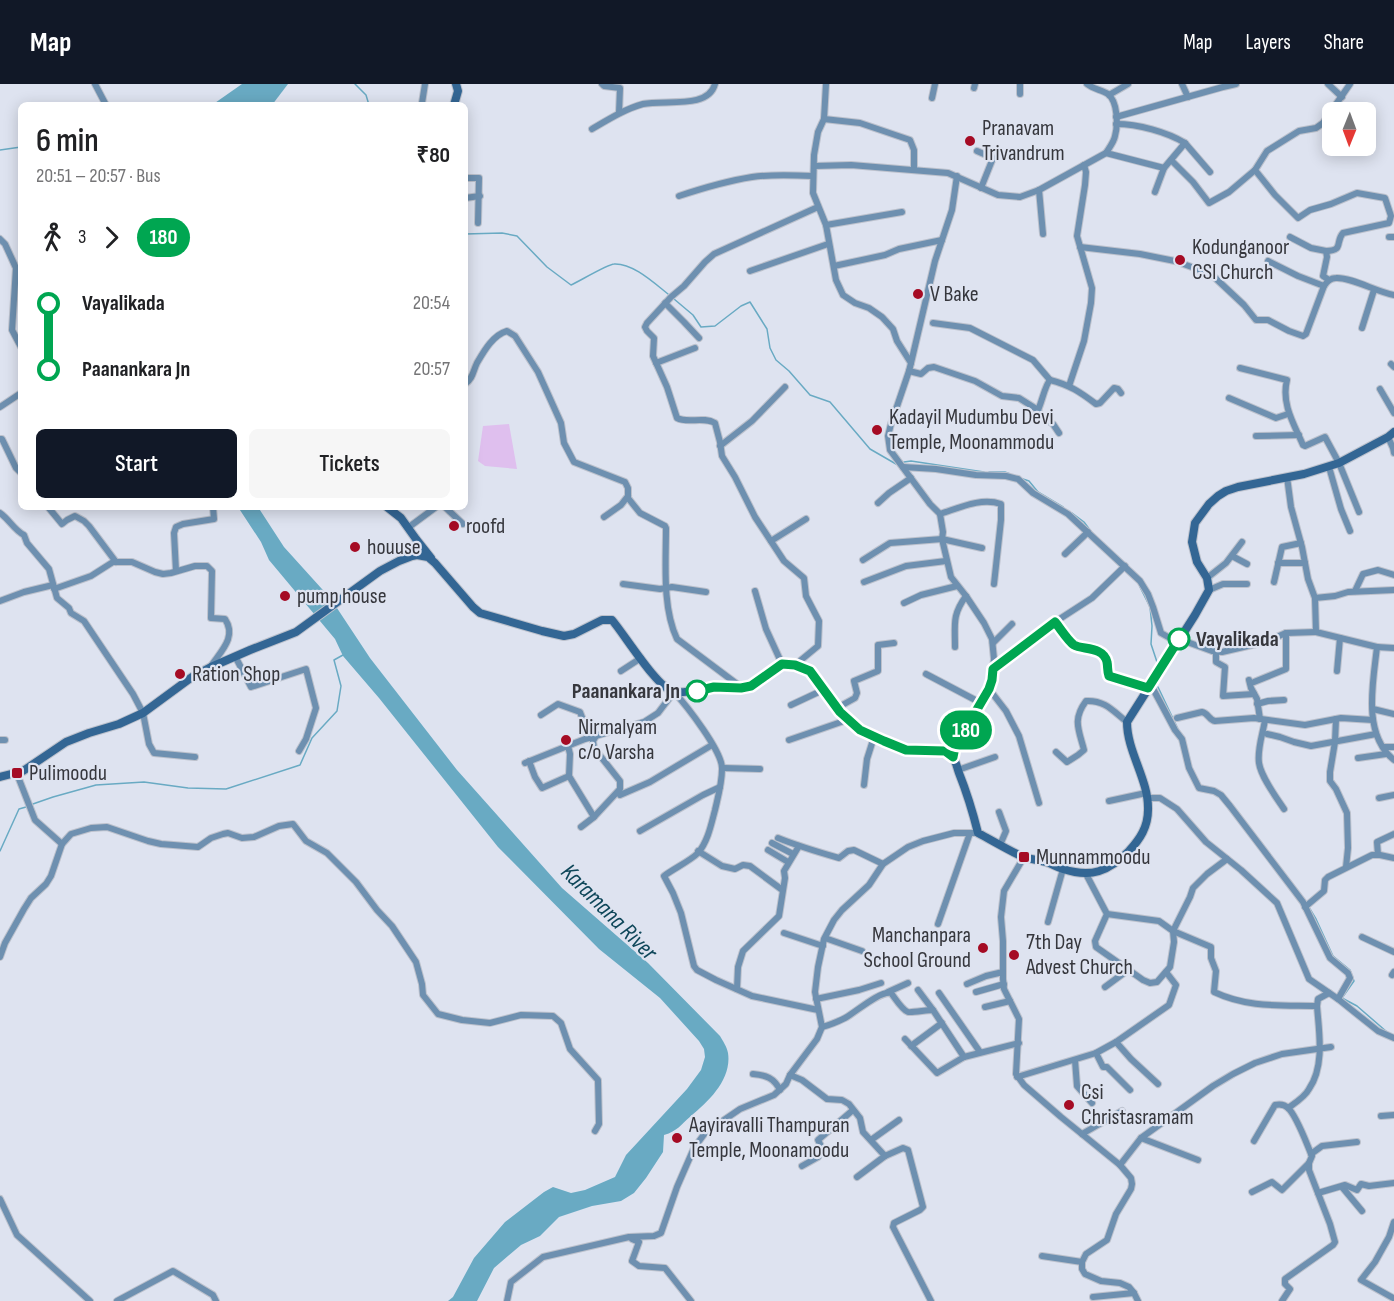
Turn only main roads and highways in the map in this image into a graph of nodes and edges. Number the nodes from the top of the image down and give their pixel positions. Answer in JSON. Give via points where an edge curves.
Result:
{"nodes":[{"id":1,"x":456,"y":84,"type":"edge"},
{"id":2,"x":455,"y":102,"type":"edge"},
{"id":3,"x":1391,"y":435,"type":"edge"},
{"id":4,"x":391,"y":510,"type":"edge"},
{"id":5,"x":435,"y":562,"type":"junction"},
{"id":6,"x":0,"y":777,"type":"edge"}],
"edges":[{"from":1,"to":2,"type":"main road"},
{"from":3,"to":5,"type":"main road","via":[[1329,467],[1226,491],[1195,523],[1192,542],[1209,590],[1127,722],[1147,795],[1146,826],[1120,860],[1086,874],[1024,857],[974,833],[971,804],[953,757],[945,751],[906,750],[860,730],[837,708],[810,671],[782,664],[751,686],[674,692],[654,675],[610,619],[564,636],[480,613]]},
{"from":4,"to":5,"type":"main road"},
{"from":5,"to":6,"type":"main road","via":[[412,555],[380,572],[296,632],[192,676],[143,713],[66,742],[29,768]]}]}
